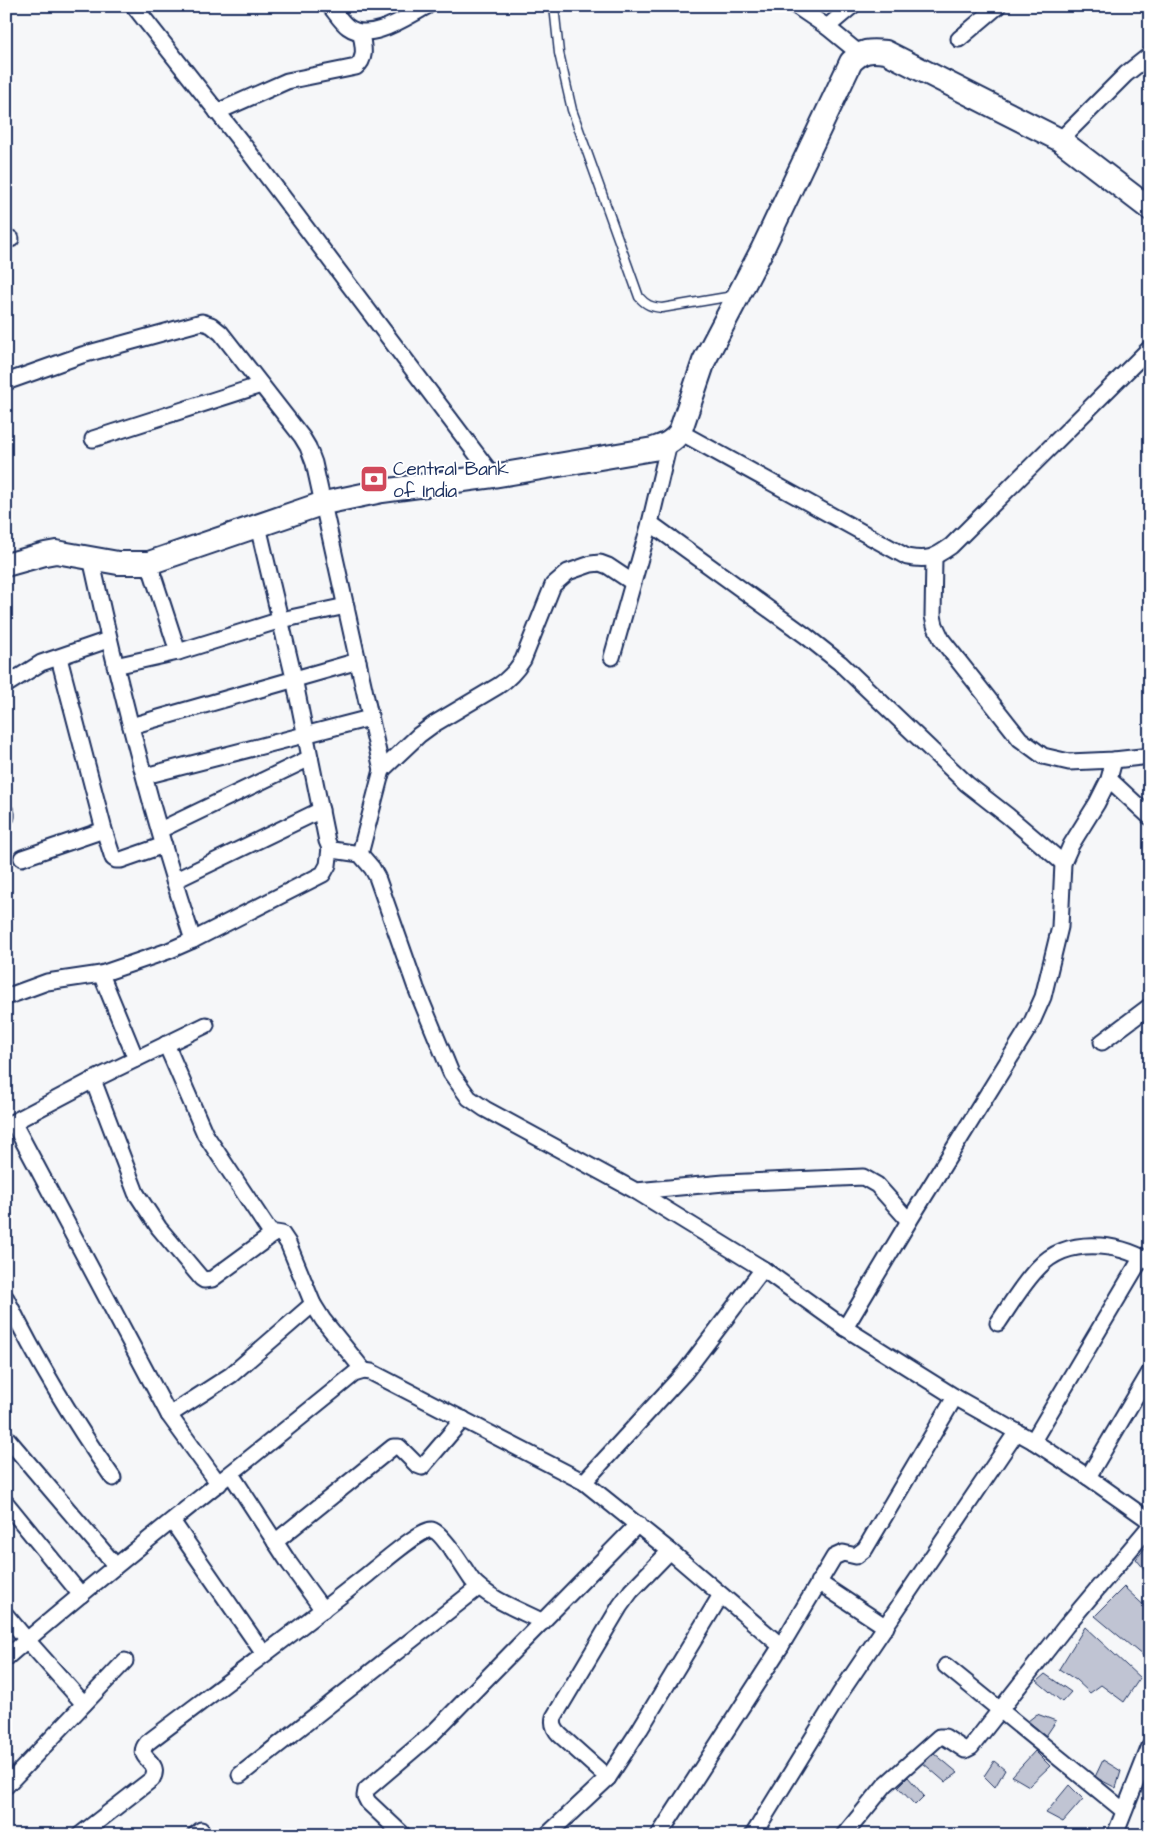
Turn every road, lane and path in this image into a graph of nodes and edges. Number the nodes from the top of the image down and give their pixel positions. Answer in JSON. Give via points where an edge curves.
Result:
{"nodes":[{"id":1,"x":135,"y":6,"type":"edge"},
{"id":2,"x":330,"y":6,"type":"edge"},
{"id":3,"x":427,"y":6,"type":"edge"},
{"id":4,"x":554,"y":6,"type":"edge"},
{"id":5,"x":796,"y":6,"type":"edge"},
{"id":6,"x":852,"y":6,"type":"edge"},
{"id":7,"x":998,"y":6,"type":"edge"},
{"id":8,"x":827,"y":27,"type":"junction"},
{"id":9,"x":361,"y":33,"type":"junction"},
{"id":10,"x":959,"y":39,"type":"dead end"},
{"id":11,"x":860,"y":54,"type":"junction"},
{"id":12,"x":1150,"y":55,"type":"edge"},
{"id":13,"x":217,"y":112,"type":"junction"},
{"id":14,"x":1060,"y":140,"type":"junction"},
{"id":15,"x":1150,"y":209,"type":"edge"},
{"id":16,"x":740,"y":295,"type":"junction"},
{"id":17,"x":1150,"y":348,"type":"edge"},
{"id":18,"x":6,"y":382,"type":"edge"},
{"id":19,"x":261,"y":385,"type":"junction"},
{"id":20,"x":675,"y":437,"type":"junction"},
{"id":21,"x":94,"y":439,"type":"dead end"},
{"id":22,"x":493,"y":476,"type":"junction"},
{"id":23,"x":324,"y":503,"type":"junction"},
{"id":24,"x":650,"y":522,"type":"junction"},
{"id":25,"x":258,"y":526,"type":"junction"},
{"id":26,"x":90,"y":558,"type":"junction"},
{"id":27,"x":934,"y":558,"type":"junction"},
{"id":28,"x":8,"y":559,"type":"edge"},
{"id":29,"x":149,"y":563,"type":"junction"},
{"id":30,"x":632,"y":582,"type":"junction"},
{"id":31,"x":346,"y":606,"type":"junction"},
{"id":32,"x":282,"y":620,"type":"junction"},
{"id":33,"x":108,"y":640,"type":"junction"},
{"id":34,"x":178,"y":652,"type":"junction"},
{"id":35,"x":612,"y":657,"type":"dead end"},
{"id":36,"x":59,"y":658,"type":"junction"},
{"id":37,"x":358,"y":661,"type":"junction"},
{"id":38,"x":115,"y":666,"type":"junction"},
{"id":39,"x":294,"y":678,"type":"junction"},
{"id":40,"x":6,"y":685,"type":"edge"},
{"id":41,"x":370,"y":718,"type":"junction"},
{"id":42,"x":131,"y":726,"type":"junction"},
{"id":43,"x":305,"y":734,"type":"junction"},
{"id":44,"x":1150,"y":756,"type":"edge"},
{"id":45,"x":310,"y":758,"type":"junction"},
{"id":46,"x":1114,"y":760,"type":"junction"},
{"id":47,"x":382,"y":770,"type":"junction"},
{"id":48,"x":145,"y":776,"type":"junction"},
{"id":49,"x":1109,"y":779,"type":"junction"},
{"id":50,"x":321,"y":810,"type":"junction"},
{"id":51,"x":6,"y":813,"type":"edge"},
{"id":52,"x":6,"y":817,"type":"edge"},
{"id":53,"x":1150,"y":818,"type":"edge"},
{"id":54,"x":104,"y":830,"type":"junction"},
{"id":55,"x":160,"y":830,"type":"junction"},
{"id":56,"x":164,"y":845,"type":"junction"},
{"id":57,"x":330,"y":848,"type":"junction"},
{"id":58,"x":360,"y":854,"type":"junction"},
{"id":59,"x":22,"y":858,"type":"dead end"},
{"id":60,"x":1063,"y":863,"type":"junction"},
{"id":61,"x":174,"y":882,"type":"junction"},
{"id":62,"x":194,"y":940,"type":"junction"},
{"id":63,"x":101,"y":974,"type":"junction"},
{"id":64,"x":6,"y":997,"type":"edge"},
{"id":65,"x":1150,"y":1006,"type":"edge"},
{"id":66,"x":206,"y":1025,"type":"dead end"},
{"id":67,"x":1102,"y":1042,"type":"dead end"},
{"id":68,"x":166,"y":1044,"type":"junction"},
{"id":69,"x":136,"y":1059,"type":"junction"},
{"id":70,"x":93,"y":1080,"type":"junction"},
{"id":71,"x":10,"y":1124,"type":"edge"},
{"id":72,"x":636,"y":1191,"type":"junction"},
{"id":73,"x":909,"y":1221,"type":"junction"},
{"id":74,"x":272,"y":1235,"type":"junction"},
{"id":75,"x":1146,"y":1259,"type":"edge"},
{"id":76,"x":763,"y":1269,"type":"junction"},
{"id":77,"x":6,"y":1298,"type":"edge"},
{"id":78,"x":313,"y":1304,"type":"junction"},
{"id":79,"x":998,"y":1323,"type":"dead end"},
{"id":80,"x":845,"y":1328,"type":"junction"},
{"id":81,"x":364,"y":1371,"type":"junction"},
{"id":82,"x":1150,"y":1372,"type":"edge"},
{"id":83,"x":955,"y":1397,"type":"junction"},
{"id":84,"x":169,"y":1415,"type":"junction"},
{"id":85,"x":463,"y":1419,"type":"junction"},
{"id":86,"x":1016,"y":1433,"type":"junction"},
{"id":87,"x":6,"y":1437,"type":"edge"},
{"id":88,"x":1033,"y":1441,"type":"junction"},
{"id":89,"x":1088,"y":1477,"type":"junction"},
{"id":90,"x":113,"y":1478,"type":"dead end"},
{"id":91,"x":225,"y":1479,"type":"junction"},
{"id":92,"x":584,"y":1482,"type":"junction"},
{"id":93,"x":6,"y":1503,"type":"edge"},
{"id":94,"x":172,"y":1521,"type":"junction"},
{"id":95,"x":1150,"y":1521,"type":"edge"},
{"id":96,"x":638,"y":1524,"type":"junction"},
{"id":97,"x":1150,"y":1526,"type":"edge"},
{"id":98,"x":275,"y":1542,"type":"junction"},
{"id":99,"x":670,"y":1551,"type":"junction"},
{"id":100,"x":115,"y":1565,"type":"junction"},
{"id":101,"x":818,"y":1582,"type":"junction"},
{"id":102,"x":479,"y":1587,"type":"junction"},
{"id":103,"x":720,"y":1595,"type":"junction"},
{"id":104,"x":81,"y":1596,"type":"junction"},
{"id":105,"x":323,"y":1610,"type":"junction"},
{"id":106,"x":6,"y":1615,"type":"edge"},
{"id":107,"x":543,"y":1622,"type":"junction"},
{"id":108,"x":886,"y":1627,"type":"junction"},
{"id":109,"x":27,"y":1640,"type":"junction"},
{"id":110,"x":781,"y":1646,"type":"junction"},
{"id":111,"x":264,"y":1654,"type":"junction"},
{"id":112,"x":6,"y":1658,"type":"edge"},
{"id":113,"x":125,"y":1661,"type":"dead end"},
{"id":114,"x":946,"y":1666,"type":"dead end"},
{"id":115,"x":84,"y":1704,"type":"junction"},
{"id":116,"x":1000,"y":1711,"type":"junction"},
{"id":117,"x":1150,"y":1746,"type":"edge"},
{"id":118,"x":240,"y":1776,"type":"dead end"},
{"id":119,"x":608,"y":1778,"type":"junction"},
{"id":120,"x":6,"y":1786,"type":"edge"},
{"id":121,"x":1124,"y":1811,"type":"junction"},
{"id":122,"x":80,"y":1835,"type":"edge"},
{"id":123,"x":403,"y":1835,"type":"edge"},
{"id":124,"x":547,"y":1835,"type":"edge"},
{"id":125,"x":659,"y":1835,"type":"edge"},
{"id":126,"x":753,"y":1835,"type":"edge"},
{"id":127,"x":844,"y":1835,"type":"edge"},
{"id":128,"x":1115,"y":1835,"type":"edge"}],
"edges":[{"from":1,"to":13,"type":"street"},
{"from":2,"to":9,"type":"street","via":[[349,28]]},
{"from":3,"to":9,"type":"street","via":[[373,33]]},
{"from":4,"to":16,"type":"lane","via":[[559,53],[572,110],[638,297],[644,304],[662,308]]},
{"from":5,"to":8,"type":"street"},
{"from":6,"to":8,"type":"street"},
{"from":7,"to":10,"type":"street"},
{"from":8,"to":11,"type":"street"},
{"from":9,"to":13,"type":"street","via":[[364,55],[356,67],[287,81]]},
{"from":11,"to":14,"type":"street","via":[[871,50],[886,52]]},
{"from":11,"to":16,"type":"street","via":[[851,62]]},
{"from":12,"to":14,"type":"street","via":[[1126,74]]},
{"from":13,"to":22,"type":"street"},
{"from":14,"to":15,"type":"street"},
{"from":16,"to":20,"type":"street","via":[[704,361]]},
{"from":17,"to":27,"type":"street","via":[[951,546]]},
{"from":18,"to":19,"type":"street","via":[[82,356],[202,322],[221,332]]},
{"from":19,"to":21,"type":"street"},
{"from":19,"to":23,"type":"street","via":[[308,447]]},
{"from":20,"to":22,"type":"street","via":[[653,449]]},
{"from":20,"to":24,"type":"street"},
{"from":20,"to":27,"type":"street","via":[[907,557]]},
{"from":22,"to":23,"type":"street","via":[[382,491]]},
{"from":23,"to":25,"type":"street"},
{"from":23,"to":31,"type":"street"},
{"from":24,"to":30,"type":"street"},
{"from":24,"to":60,"type":"street","via":[[840,663],[966,784]]},
{"from":25,"to":29,"type":"street"},
{"from":25,"to":32,"type":"street"},
{"from":26,"to":28,"type":"street","via":[[56,552]]},
{"from":26,"to":29,"type":"street","via":[[118,564]]},
{"from":26,"to":33,"type":"street"},
{"from":27,"to":46,"type":"street","via":[[933,616],[942,640],[1020,739],[1044,756],[1057,760]]},
{"from":29,"to":34,"type":"street"},
{"from":30,"to":35,"type":"street"},
{"from":30,"to":47,"type":"street","via":[[600,563],[568,572],[553,585],[523,660],[508,680],[434,724]]},
{"from":31,"to":32,"type":"street"},
{"from":31,"to":37,"type":"street"},
{"from":32,"to":34,"type":"street"},
{"from":32,"to":39,"type":"street"},
{"from":33,"to":36,"type":"street"},
{"from":33,"to":38,"type":"street"},
{"from":34,"to":38,"type":"street"},
{"from":36,"to":40,"type":"street","via":[[41,663]]},
{"from":36,"to":54,"type":"street"},
{"from":37,"to":39,"type":"street"},
{"from":37,"to":41,"type":"street"},
{"from":38,"to":42,"type":"street"},
{"from":39,"to":42,"type":"street"},
{"from":39,"to":43,"type":"street"},
{"from":41,"to":43,"type":"street"},
{"from":41,"to":47,"type":"street"},
{"from":42,"to":48,"type":"street"},
{"from":43,"to":45,"type":"street"},
{"from":43,"to":48,"type":"street"},
{"from":44,"to":46,"type":"street"},
{"from":45,"to":50,"type":"street"},
{"from":45,"to":55,"type":"street"},
{"from":46,"to":49,"type":"street"},
{"from":47,"to":58,"type":"street"},
{"from":48,"to":55,"type":"street"},
{"from":49,"to":53,"type":"street"},
{"from":49,"to":60,"type":"street"},
{"from":50,"to":57,"type":"street"},
{"from":50,"to":61,"type":"street"},
{"from":51,"to":52,"type":"street"},
{"from":54,"to":56,"type":"street","via":[[116,860]]},
{"from":54,"to":59,"type":"street"},
{"from":55,"to":56,"type":"street"},
{"from":56,"to":61,"type":"street"},
{"from":57,"to":58,"type":"street"},
{"from":57,"to":62,"type":"street","via":[[323,874]]},
{"from":58,"to":72,"type":"street","via":[[378,877],[416,988],[451,1073],[469,1098]]},
{"from":60,"to":73,"type":"street","via":[[1060,927],[1043,997],[1031,1024]]},
{"from":61,"to":62,"type":"street"},
{"from":62,"to":63,"type":"street"},
{"from":63,"to":64,"type":"street","via":[[47,982]]},
{"from":63,"to":69,"type":"street"},
{"from":65,"to":67,"type":"street"},
{"from":66,"to":68,"type":"street"},
{"from":68,"to":69,"type":"street"},
{"from":68,"to":74,"type":"street","via":[[206,1134]]},
{"from":69,"to":70,"type":"street"},
{"from":70,"to":71,"type":"street"},
{"from":70,"to":74,"type":"street","via":[[136,1193],[159,1228],[200,1278],[212,1279]]},
{"from":71,"to":84,"type":"street"},
{"from":72,"to":73,"type":"street","via":[[724,1183],[863,1177],[877,1185]]},
{"from":72,"to":76,"type":"street"},
{"from":73,"to":80,"type":"street"},
{"from":74,"to":78,"type":"street","via":[[282,1234],[285,1238]]},
{"from":75,"to":79,"type":"street","via":[[1118,1248],[1089,1245],[1056,1254],[1031,1275]]},
{"from":75,"to":88,"type":"street"},
{"from":76,"to":80,"type":"street"},
{"from":76,"to":92,"type":"street","via":[[685,1372]]},
{"from":77,"to":90,"type":"street","via":[[64,1404]]},
{"from":78,"to":81,"type":"street"},
{"from":78,"to":84,"type":"street","via":[[231,1375]]},
{"from":80,"to":83,"type":"street"},
{"from":81,"to":85,"type":"street"},
{"from":81,"to":91,"type":"street","via":[[354,1374]]},
{"from":82,"to":89,"type":"street"},
{"from":83,"to":86,"type":"street"},
{"from":83,"to":101,"type":"street","via":[[865,1549],[856,1556],[843,1553],[834,1556]]},
{"from":84,"to":91,"type":"street"},
{"from":85,"to":92,"type":"street"},
{"from":85,"to":98,"type":"street","via":[[422,1467],[399,1447],[393,1448]]},
{"from":86,"to":88,"type":"street"},
{"from":86,"to":108,"type":"street"},
{"from":87,"to":100,"type":"street"},
{"from":88,"to":89,"type":"street"},
{"from":89,"to":95,"type":"street"},
{"from":91,"to":94,"type":"street"},
{"from":91,"to":98,"type":"street"},
{"from":92,"to":96,"type":"street"},
{"from":93,"to":104,"type":"street"},
{"from":94,"to":100,"type":"street"},
{"from":94,"to":111,"type":"street"},
{"from":96,"to":99,"type":"street"},
{"from":96,"to":107,"type":"street"},
{"from":97,"to":116,"type":"street"},
{"from":98,"to":105,"type":"street"},
{"from":99,"to":103,"type":"street"},
{"from":99,"to":119,"type":"street","via":[[620,1606],[554,1717],[555,1730]]},
{"from":100,"to":104,"type":"street"},
{"from":101,"to":108,"type":"street"},
{"from":101,"to":110,"type":"street"},
{"from":102,"to":105,"type":"street","via":[[441,1536],[426,1530]]},
{"from":102,"to":107,"type":"street"},
{"from":102,"to":118,"type":"street"},
{"from":103,"to":110,"type":"street"},
{"from":103,"to":119,"type":"street"},
{"from":104,"to":109,"type":"street"},
{"from":105,"to":111,"type":"street"},
{"from":106,"to":109,"type":"street"},
{"from":107,"to":123,"type":"street","via":[[433,1733],[366,1790],[368,1802]]},
{"from":108,"to":126,"type":"street","via":[[841,1692]]},
{"from":109,"to":112,"type":"street"},
{"from":109,"to":115,"type":"street"},
{"from":110,"to":125,"type":"street"},
{"from":111,"to":122,"type":"street","via":[[147,1743],[143,1750],[154,1767],[152,1779]]},
{"from":113,"to":115,"type":"street"},
{"from":114,"to":116,"type":"street"},
{"from":115,"to":120,"type":"street"},
{"from":116,"to":121,"type":"street"},
{"from":116,"to":127,"type":"street","via":[[968,1750],[939,1737],[885,1786]]},
{"from":117,"to":121,"type":"street"},
{"from":119,"to":124,"type":"street"},
{"from":121,"to":128,"type":"street"}]}
